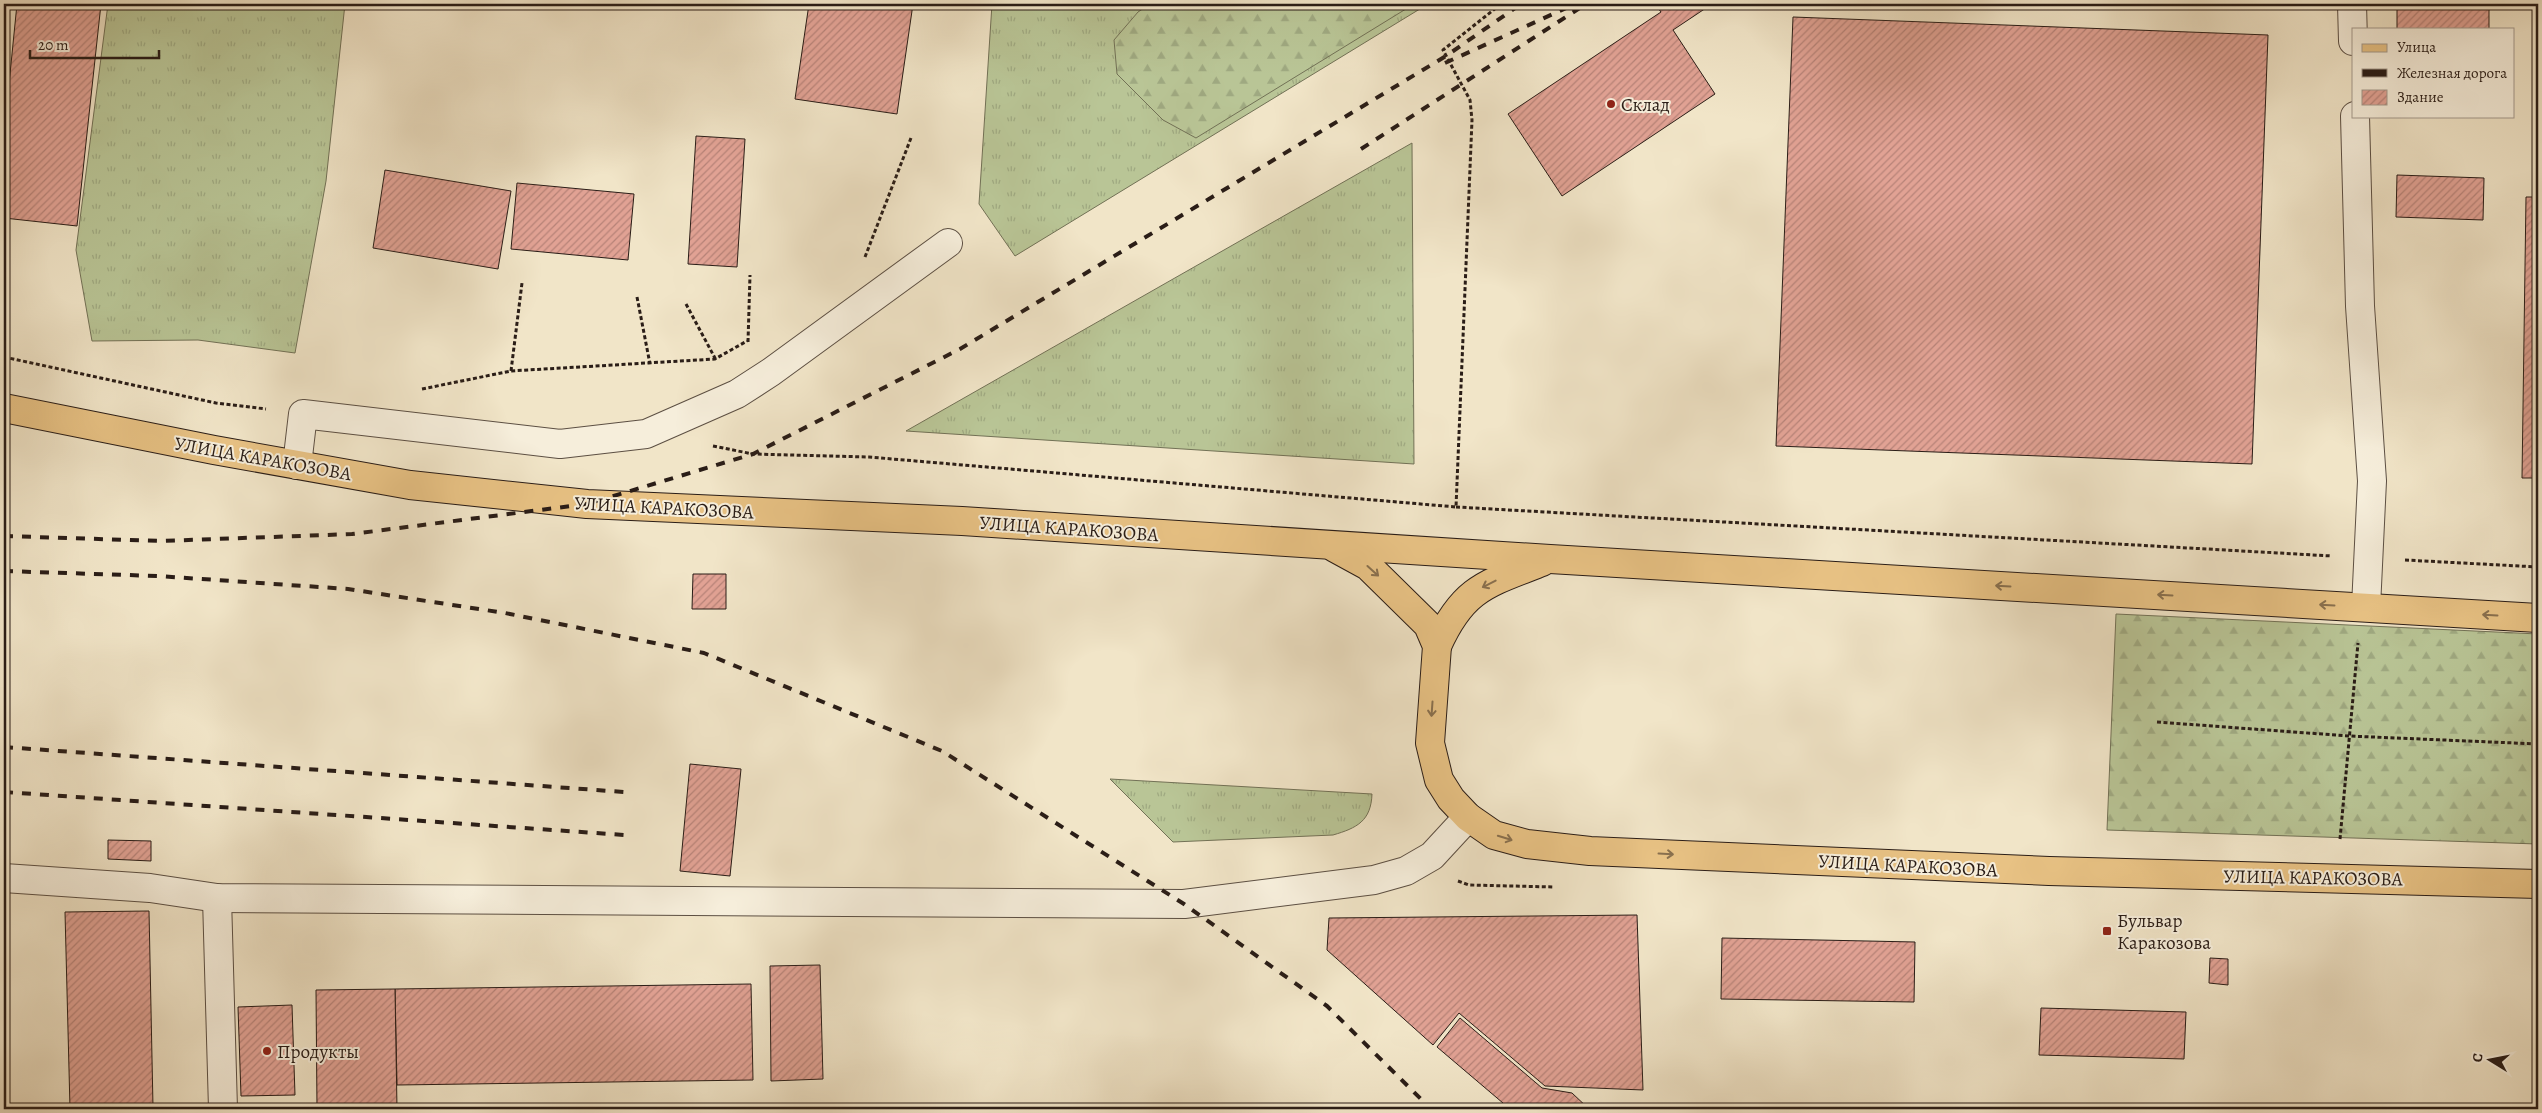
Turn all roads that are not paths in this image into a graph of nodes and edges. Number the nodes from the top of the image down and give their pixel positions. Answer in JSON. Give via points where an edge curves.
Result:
{"nodes":[{"id":1,"x":2352,"y":4,"type":"edge"},
{"id":2,"x":2353,"y":28,"type":"edge"},
{"id":3,"x":2355,"y":118,"type":"edge"},
{"id":4,"x":948,"y":244,"type":"dead end"},
{"id":5,"x":4,"y":408,"type":"edge"},
{"id":6,"x":297,"y":465,"type":"junction"},
{"id":7,"x":1332,"y":546,"type":"junction"},
{"id":8,"x":1550,"y":559,"type":"junction"},
{"id":9,"x":2366,"y":607,"type":"junction"},
{"id":10,"x":2538,"y":618,"type":"edge"},
{"id":11,"x":1437,"y":646,"type":"junction"},
{"id":12,"x":1468,"y":816,"type":"junction"},
{"id":13,"x":4,"y":878,"type":"edge"},
{"id":14,"x":2538,"y":884,"type":"edge"},
{"id":15,"x":217,"y":898,"type":"junction"},
{"id":16,"x":223,"y":1109,"type":"edge"}],
"edges":[{"from":1,"to":2,"type":"lane"},
{"from":3,"to":9,"type":"lane","via":[[2360,306],[2372,482]]},
{"from":4,"to":6,"type":"lane","via":[[737,394],[646,434],[560,444],[303,414]]},
{"from":5,"to":6,"type":"main road","name":"УЛИЦА КАРАКОЗОВА"},
{"from":6,"to":7,"type":"main road","name":"УЛИЦА КАРАКОЗОВА","via":[[410,485],[587,504],[962,521]]},
{"from":7,"to":8,"type":"main road","name":"УЛИЦА КАРАКОЗОВА"},
{"from":7,"to":11,"type":"main road","name":"УЛИЦА КАРАКОЗОВА","one_way":true,"via":[[1368,566],[1413,608],[1428,625]]},
{"from":9,"to":8,"type":"main road","name":"УЛИЦА КАРАКОЗОВА","one_way":true},
{"from":8,"to":11,"type":"main road","name":"УЛИЦА КАРАКОЗОВА","one_way":true,"via":[[1490,582],[1472,593],[1447,624]]},
{"from":10,"to":9,"type":"main road","name":"УЛИЦА КАРАКОЗОВА","one_way":true},
{"from":11,"to":12,"type":"main road","name":"УЛИЦА КАРАКОЗОВА","one_way":true,"via":[[1430,743],[1439,780],[1450,799]]},
{"from":12,"to":14,"type":"main road","name":"УЛИЦА КАРАКОЗОВА","one_way":true,"via":[[1494,835],[1527,844],[1590,851],[2049,871]]},
{"from":12,"to":15,"type":"lane","via":[[1432,856],[1406,871],[1374,880],[1184,904]]},
{"from":13,"to":15,"type":"lane","via":[[150,888]]},
{"from":15,"to":16,"type":"lane"}]}
